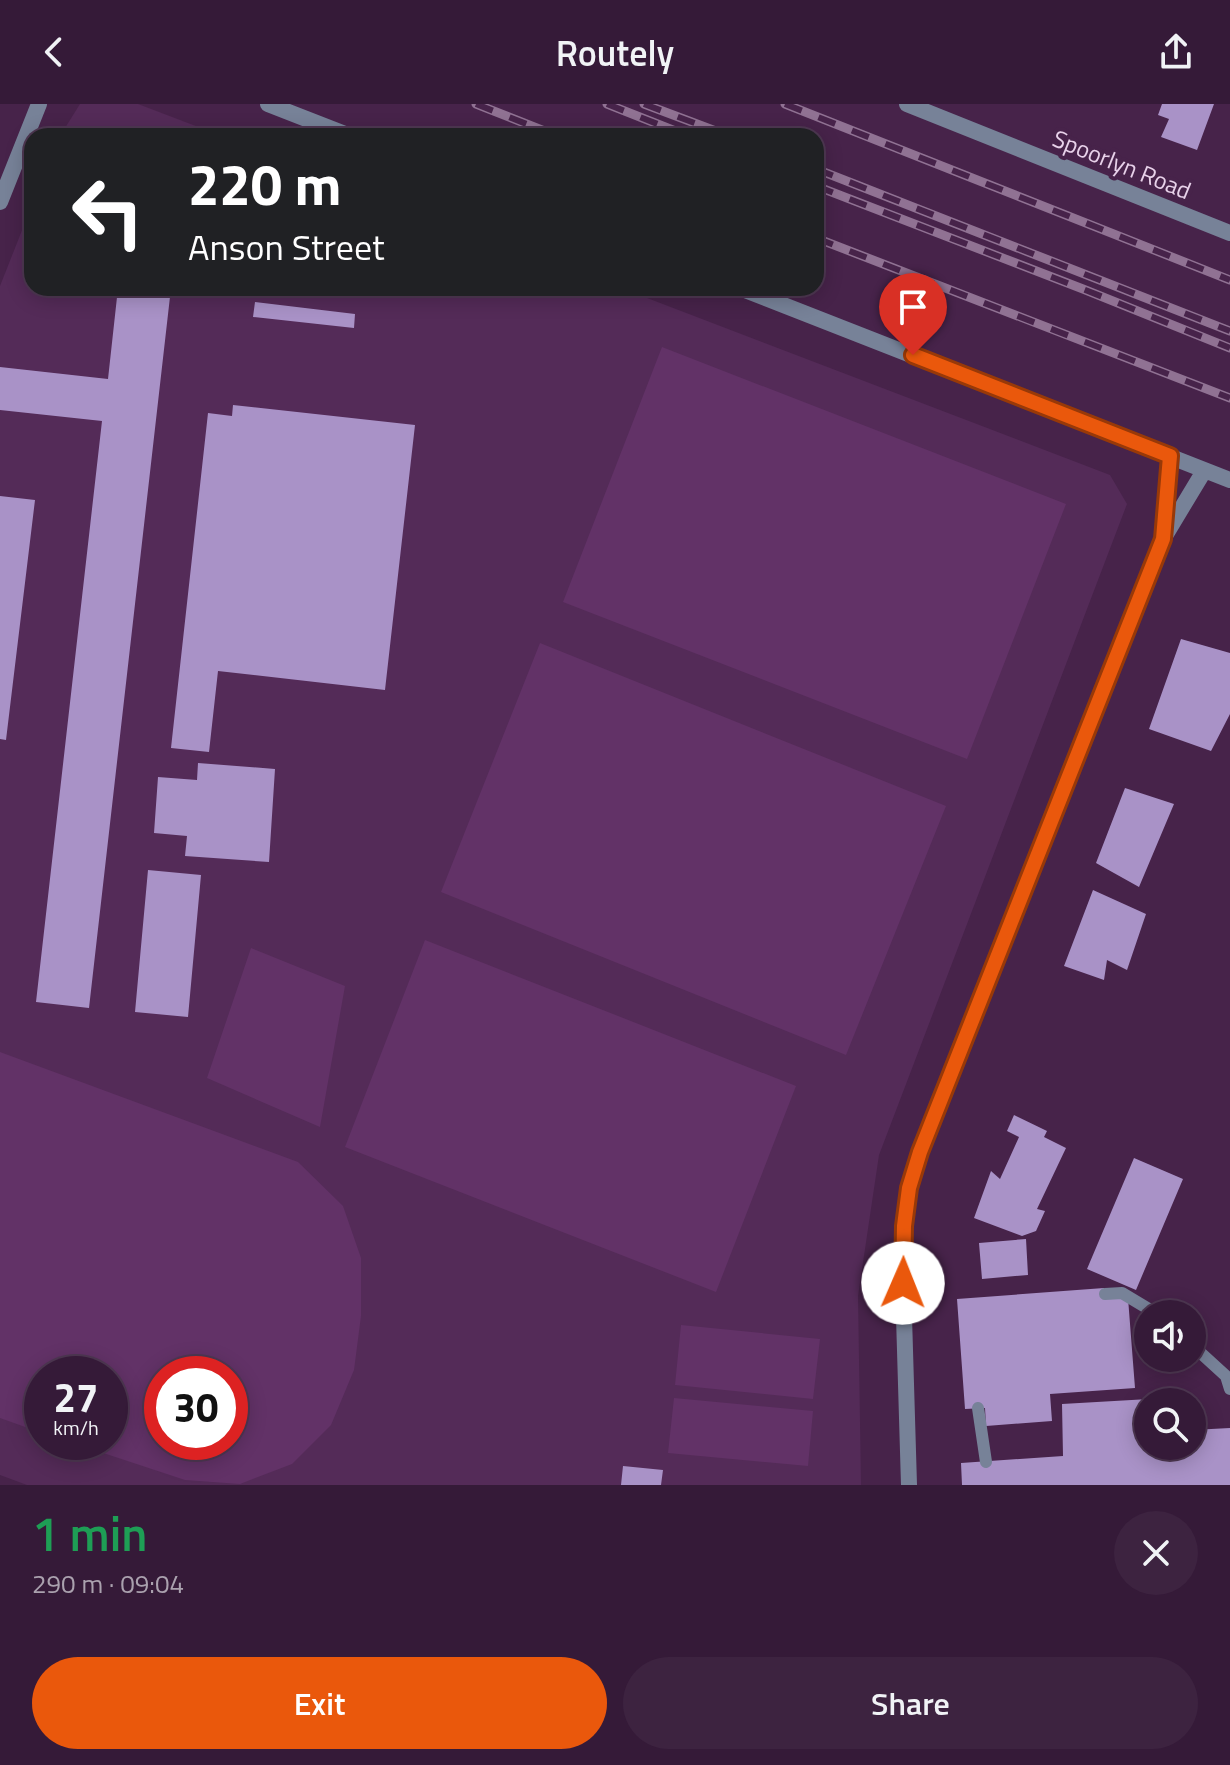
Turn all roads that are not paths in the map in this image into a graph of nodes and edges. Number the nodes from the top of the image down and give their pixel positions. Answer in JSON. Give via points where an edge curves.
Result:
{"nodes":[{"id":1,"x":39,"y":104,"type":"edge"},
{"id":2,"x":268,"y":104,"type":"edge"},
{"id":3,"x":907,"y":104,"type":"edge"},
{"id":4,"x":29,"y":128,"type":"edge"},
{"id":5,"x":330,"y":128,"type":"edge"},
{"id":6,"x":24,"y":142,"type":"edge"},
{"id":7,"x":0,"y":202,"type":"edge"},
{"id":8,"x":1230,"y":233,"type":"edge"},
{"id":9,"x":760,"y":296,"type":"edge"},
{"id":10,"x":1170,"y":456,"type":"junction"},
{"id":11,"x":1204,"y":471,"type":"junction"},
{"id":12,"x":1230,"y":480,"type":"edge"},
{"id":13,"x":1163,"y":539,"type":"junction"},
{"id":14,"x":1105,"y":1294,"type":"dead end"},
{"id":15,"x":1134,"y":1300,"type":"edge"},
{"id":16,"x":1206,"y":1358,"type":"edge"},
{"id":17,"x":1230,"y":1389,"type":"edge"},
{"id":18,"x":978,"y":1408,"type":"dead end"},
{"id":19,"x":986,"y":1462,"type":"dead end"},
{"id":20,"x":909,"y":1485,"type":"edge"}],
"edges":[{"from":1,"to":4,"type":"street"},
{"from":2,"to":5,"type":"street"},
{"from":3,"to":8,"type":"street","name":"Spoorlyn Road"},
{"from":6,"to":7,"type":"street"},
{"from":9,"to":10,"type":"street"},
{"from":10,"to":11,"type":"street"},
{"from":10,"to":13,"type":"street"},
{"from":11,"to":12,"type":"street"},
{"from":11,"to":13,"type":"street"},
{"from":13,"to":20,"type":"street","via":[[909,1188],[903,1283]]},
{"from":14,"to":15,"type":"lane","via":[[1122,1293]]},
{"from":16,"to":17,"type":"lane","via":[[1226,1376]]},
{"from":18,"to":19,"type":"lane"}]}
